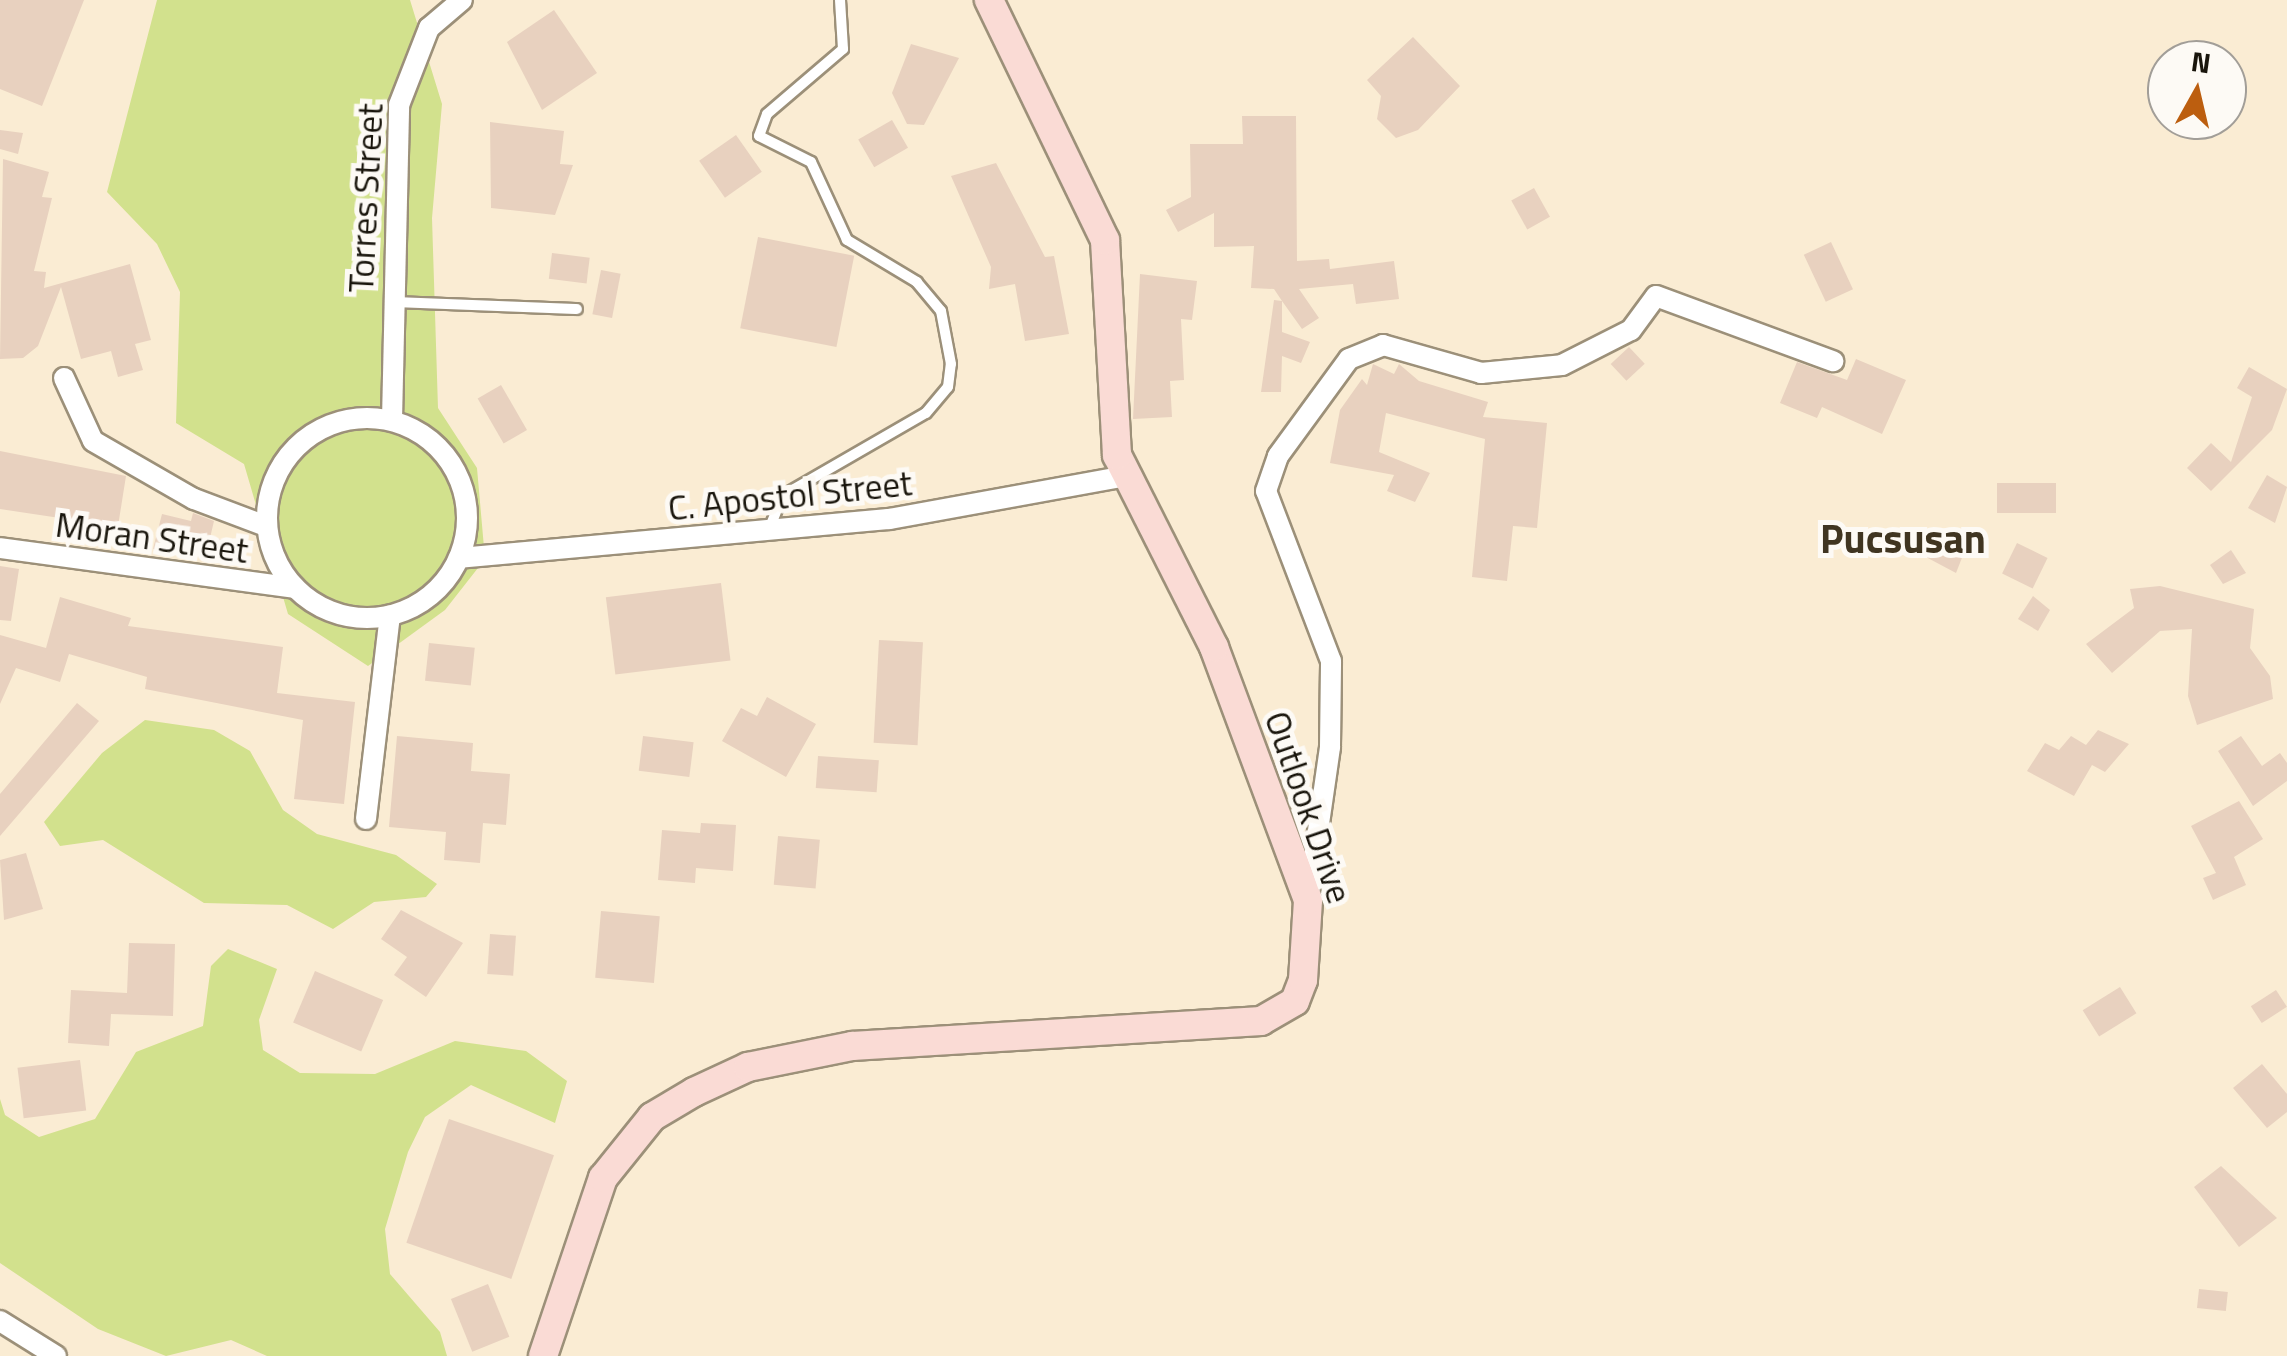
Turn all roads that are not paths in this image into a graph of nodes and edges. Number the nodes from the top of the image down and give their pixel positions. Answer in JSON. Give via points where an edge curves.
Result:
{"nodes":[{"id":1,"x":462,"y":0,"type":"edge"},
{"id":2,"x":840,"y":0,"type":"edge"},
{"id":3,"x":989,"y":0,"type":"edge"},
{"id":4,"x":392,"y":302,"type":"junction"},
{"id":5,"x":577,"y":309,"type":"dead end"},
{"id":6,"x":1833,"y":361,"type":"dead end"},
{"id":7,"x":64,"y":378,"type":"dead end"},
{"id":8,"x":392,"y":420,"type":"junction"},
{"id":9,"x":1125,"y":476,"type":"junction"},
{"id":10,"x":266,"y":526,"type":"junction"},
{"id":11,"x":769,"y":532,"type":"junction"},
{"id":12,"x":0,"y":548,"type":"edge"},
{"id":13,"x":459,"y":558,"type":"junction"},
{"id":14,"x":294,"y":588,"type":"junction"},
{"id":15,"x":390,"y":615,"type":"junction"},
{"id":16,"x":366,"y":819,"type":"dead end"},
{"id":17,"x":1308,"y":900,"type":"junction"},
{"id":18,"x":0,"y":1321,"type":"edge"},
{"id":19,"x":56,"y":1356,"type":"edge"},
{"id":20,"x":543,"y":1356,"type":"edge"}],
"edges":[{"from":1,"to":4,"type":"street","name":"Torres Street","via":[[429,28],[399,105]]},
{"from":2,"to":11,"type":"lane","via":[[843,49],[767,114],[759,136],[811,162],[835,229],[917,282],[940,311],[950,375],[926,413],[782,496]]},
{"from":3,"to":9,"type":"street","name":"Outlook Drive","via":[[1105,240],[1116,308],[1109,408]]},
{"from":4,"to":5,"type":"lane"},
{"from":4,"to":8,"type":"street","name":"Torres Street"},
{"from":6,"to":17,"type":"street","via":[[1656,296],[1631,330],[1562,365],[1481,374],[1383,345],[1348,359],[1278,456],[1266,491],[1331,661],[1330,746]]},
{"from":7,"to":10,"type":"street","via":[[94,441],[194,499]]},
{"from":8,"to":10,"type":"street","via":[[354,418],[288,454],[270,488]]},
{"from":8,"to":13,"type":"street","via":[[430,440],[458,474],[468,516]]},
{"from":9,"to":11,"type":"street","name":"C. Apostol Street"},
{"from":9,"to":17,"type":"street","name":"Outlook Drive","via":[[1214,648]]},
{"from":10,"to":14,"type":"street"},
{"from":11,"to":13,"type":"street","name":"C. Apostol Street"},
{"from":12,"to":14,"type":"street","name":"Moran Street"},
{"from":13,"to":15,"type":"street","via":[[419,604]]},
{"from":14,"to":15,"type":"street","via":[[323,608]]},
{"from":15,"to":16,"type":"street"},
{"from":17,"to":20,"type":"street","name":"Outlook Drive","via":[[1309,961],[1295,1002],[1261,1021],[852,1046],[748,1067],[652,1117],[603,1178]]},
{"from":18,"to":19,"type":"street"}]}
